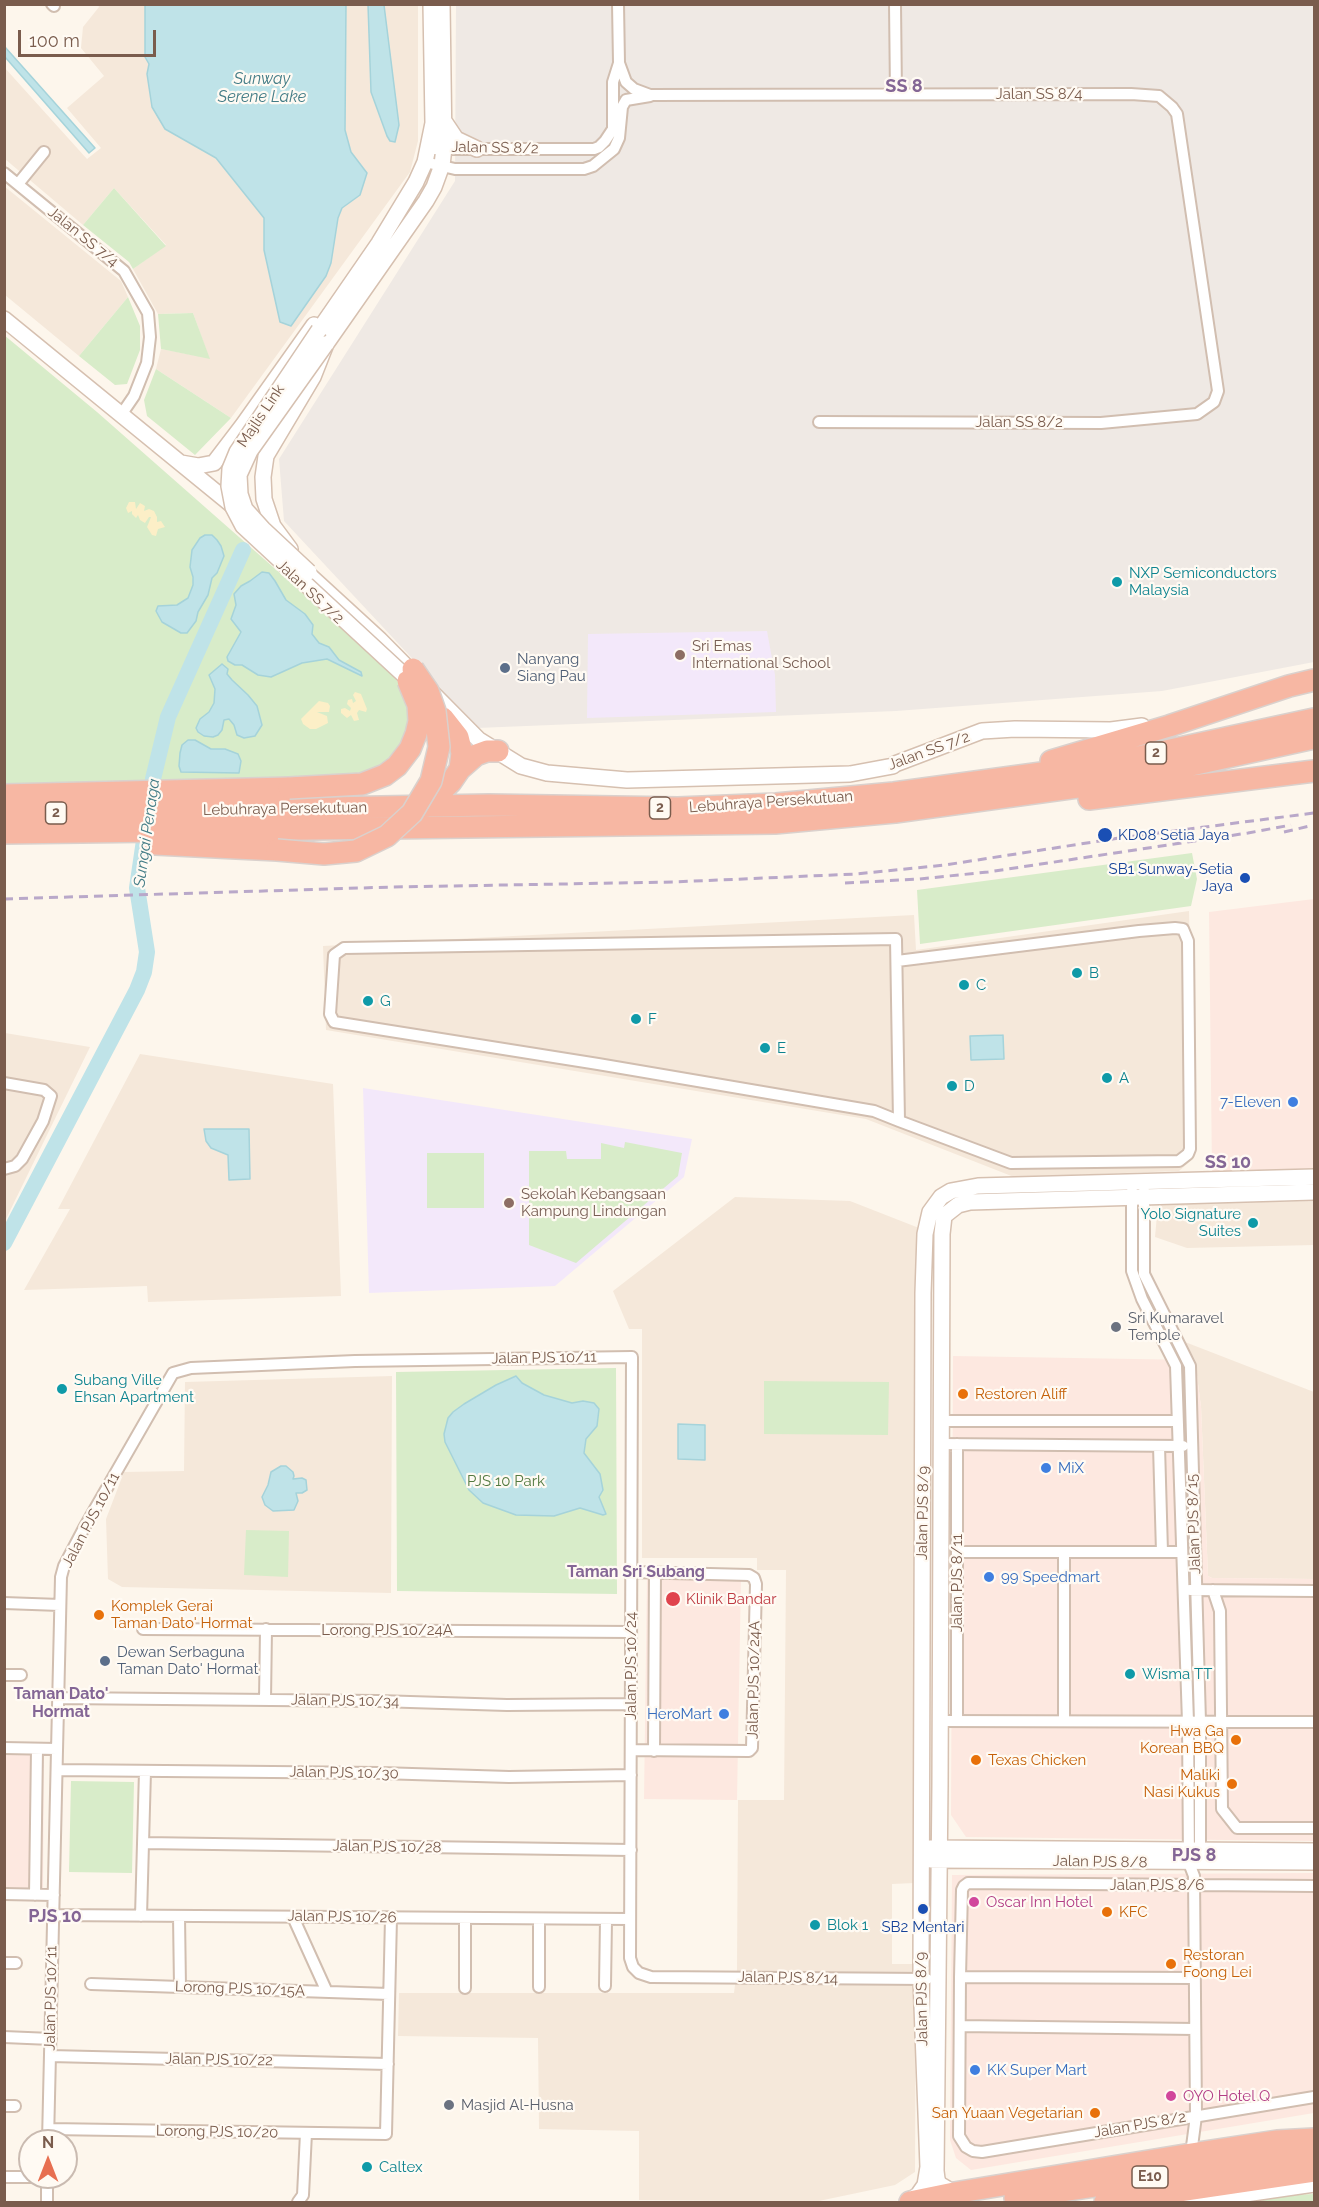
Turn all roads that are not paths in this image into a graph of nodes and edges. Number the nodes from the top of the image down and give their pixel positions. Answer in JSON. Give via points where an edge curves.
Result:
{"nodes":[{"id":1,"x":431,"y":4,"type":"edge"},
{"id":2,"x":442,"y":4,"type":"edge"},
{"id":3,"x":618,"y":4,"type":"edge"},
{"id":4,"x":895,"y":4,"type":"edge"},
{"id":5,"x":619,"y":63,"type":"junction"},
{"id":6,"x":896,"y":94,"type":"junction"},
{"id":7,"x":650,"y":95,"type":"junction"},
{"id":8,"x":438,"y":122,"type":"junction"},
{"id":9,"x":444,"y":148,"type":"junction"},
{"id":10,"x":477,"y":149,"type":"junction"},
{"id":11,"x":44,"y":152,"type":"dead end"},
{"id":12,"x":426,"y":155,"type":"junction"},
{"id":13,"x":442,"y":165,"type":"junction"},
{"id":14,"x":4,"y":173,"type":"edge"},
{"id":15,"x":18,"y":184,"type":"junction"},
{"id":16,"x":397,"y":213,"type":"junction"},
{"id":17,"x":4,"y":319,"type":"edge"},
{"id":18,"x":323,"y":337,"type":"junction"},
{"id":19,"x":1214,"y":402,"type":"joint"},
{"id":20,"x":121,"y":415,"type":"junction"},
{"id":21,"x":819,"y":422,"type":"dead end"},
{"id":22,"x":243,"y":425,"type":"junction"},
{"id":23,"x":266,"y":456,"type":"junction"},
{"id":24,"x":181,"y":463,"type":"junction"},
{"id":25,"x":307,"y":573,"type":"junction"},
{"id":26,"x":409,"y":673,"type":"junction"},
{"id":27,"x":1314,"y":680,"type":"edge"},
{"id":28,"x":1201,"y":715,"type":"junction"},
{"id":29,"x":444,"y":718,"type":"joint"},
{"id":30,"x":1314,"y":719,"type":"edge"},
{"id":31,"x":1314,"y":738,"type":"edge"},
{"id":32,"x":498,"y":751,"type":"junction"},
{"id":33,"x":460,"y":769,"type":"junction"},
{"id":34,"x":1314,"y":771,"type":"edge"},
{"id":35,"x":996,"y":778,"type":"junction"},
{"id":36,"x":4,"y":795,"type":"edge"},
{"id":37,"x":1017,"y":797,"type":"junction"},
{"id":38,"x":107,"y":802,"type":"junction"},
{"id":39,"x":425,"y":807,"type":"junction"},
{"id":40,"x":4,"y":814,"type":"edge"},
{"id":41,"x":89,"y":832,"type":"junction"},
{"id":42,"x":4,"y":833,"type":"edge"},
{"id":43,"x":897,"y":961,"type":"junction"},
{"id":44,"x":4,"y":1083,"type":"edge"},
{"id":45,"x":899,"y":1121,"type":"junction"},
{"id":46,"x":1036,"y":1164,"type":"junction"},
{"id":47,"x":10,"y":1167,"type":"edge"},
{"id":48,"x":1314,"y":1177,"type":"edge"},
{"id":49,"x":1035,"y":1184,"type":"junction"},
{"id":50,"x":1138,"y":1190,"type":"junction"},
{"id":51,"x":1314,"y":1192,"type":"edge"},
{"id":52,"x":930,"y":1212,"type":"junction"},
{"id":53,"x":948,"y":1212,"type":"junction"},
{"id":54,"x":924,"y":1344,"type":"junction"},
{"id":55,"x":942,"y":1344,"type":"junction"},
{"id":56,"x":632,"y":1357,"type":"joint"},
{"id":57,"x":940,"y":1421,"type":"junction"},
{"id":58,"x":1177,"y":1421,"type":"junction"},
{"id":59,"x":940,"y":1444,"type":"junction"},
{"id":60,"x":957,"y":1444,"type":"junction"},
{"id":61,"x":1160,"y":1446,"type":"junction"},
{"id":62,"x":1179,"y":1446,"type":"junction"},
{"id":63,"x":1192,"y":1447,"type":"junction"},
{"id":64,"x":957,"y":1552,"type":"junction"},
{"id":65,"x":1064,"y":1552,"type":"junction"},
{"id":66,"x":1162,"y":1552,"type":"junction"},
{"id":67,"x":1182,"y":1552,"type":"junction"},
{"id":68,"x":632,"y":1572,"type":"junction"},
{"id":69,"x":655,"y":1572,"type":"junction"},
{"id":70,"x":1184,"y":1590,"type":"junction"},
{"id":71,"x":1196,"y":1590,"type":"junction"},
{"id":72,"x":1213,"y":1590,"type":"junction"},
{"id":73,"x":1236,"y":1590,"type":"junction"},
{"id":74,"x":1314,"y":1591,"type":"edge"},
{"id":75,"x":4,"y":1603,"type":"edge"},
{"id":76,"x":60,"y":1605,"type":"junction"},
{"id":77,"x":1220,"y":1611,"type":"junction"},
{"id":78,"x":143,"y":1629,"type":"dead end"},
{"id":79,"x":266,"y":1629,"type":"junction"},
{"id":80,"x":631,"y":1632,"type":"junction"},
{"id":81,"x":4,"y":1675,"type":"edge"},
{"id":82,"x":21,"y":1675,"type":"dead end"},
{"id":83,"x":58,"y":1698,"type":"junction"},
{"id":84,"x":265,"y":1700,"type":"junction"},
{"id":85,"x":631,"y":1704,"type":"junction"},
{"id":86,"x":1221,"y":1718,"type":"junction"},
{"id":87,"x":940,"y":1721,"type":"junction"},
{"id":88,"x":957,"y":1721,"type":"junction"},
{"id":89,"x":1064,"y":1721,"type":"junction"},
{"id":90,"x":1188,"y":1722,"type":"junction"},
{"id":91,"x":1200,"y":1722,"type":"junction"},
{"id":92,"x":1314,"y":1722,"type":"edge"},
{"id":93,"x":4,"y":1748,"type":"edge"},
{"id":94,"x":37,"y":1749,"type":"junction"},
{"id":95,"x":57,"y":1749,"type":"junction"},
{"id":96,"x":631,"y":1750,"type":"junction"},
{"id":97,"x":654,"y":1750,"type":"junction"},
{"id":98,"x":57,"y":1770,"type":"junction"},
{"id":99,"x":146,"y":1771,"type":"junction"},
{"id":100,"x":631,"y":1775,"type":"junction"},
{"id":101,"x":1314,"y":1828,"type":"edge"},
{"id":102,"x":144,"y":1843,"type":"junction"},
{"id":103,"x":631,"y":1850,"type":"junction"},
{"id":104,"x":1314,"y":1851,"type":"edge"},
{"id":105,"x":921,"y":1854,"type":"junction"},
{"id":106,"x":939,"y":1854,"type":"junction"},
{"id":107,"x":1314,"y":1862,"type":"edge"},
{"id":108,"x":1195,"y":1865,"type":"junction"},
{"id":109,"x":1314,"y":1886,"type":"edge"},
{"id":110,"x":4,"y":1894,"type":"edge"},
{"id":111,"x":35,"y":1895,"type":"junction"},
{"id":112,"x":54,"y":1895,"type":"junction"},
{"id":113,"x":53,"y":1915,"type":"junction"},
{"id":114,"x":141,"y":1916,"type":"junction"},
{"id":115,"x":179,"y":1916,"type":"junction"},
{"id":116,"x":293,"y":1917,"type":"junction"},
{"id":117,"x":391,"y":1918,"type":"junction"},
{"id":118,"x":465,"y":1919,"type":"junction"},
{"id":119,"x":539,"y":1920,"type":"junction"},
{"id":120,"x":606,"y":1920,"type":"junction"},
{"id":121,"x":630,"y":1920,"type":"junction"},
{"id":122,"x":639,"y":1973,"type":"joint"},
{"id":123,"x":960,"y":1977,"type":"junction"},
{"id":124,"x":1195,"y":1978,"type":"junction"},
{"id":125,"x":921,"y":1979,"type":"junction"},
{"id":126,"x":938,"y":1979,"type":"junction"},
{"id":127,"x":91,"y":1984,"type":"dead end"},
{"id":128,"x":605,"y":1986,"type":"dead end"},
{"id":129,"x":180,"y":1987,"type":"junction"},
{"id":130,"x":539,"y":1987,"type":"dead end"},
{"id":131,"x":465,"y":1988,"type":"dead end"},
{"id":132,"x":327,"y":1992,"type":"junction"},
{"id":133,"x":389,"y":1994,"type":"junction"},
{"id":134,"x":960,"y":2007,"type":"junction"},
{"id":135,"x":938,"y":2008,"type":"junction"},
{"id":136,"x":960,"y":2026,"type":"junction"},
{"id":137,"x":1195,"y":2029,"type":"junction"},
{"id":138,"x":4,"y":2037,"type":"edge"},
{"id":139,"x":51,"y":2039,"type":"junction"},
{"id":140,"x":50,"y":2056,"type":"junction"},
{"id":141,"x":388,"y":2064,"type":"junction"},
{"id":142,"x":1314,"y":2097,"type":"edge"},
{"id":143,"x":1196,"y":2116,"type":"junction"},
{"id":144,"x":48,"y":2129,"type":"edge"},
{"id":145,"x":306,"y":2133,"type":"junction"},
{"id":146,"x":78,"y":2135,"type":"edge"},
{"id":147,"x":1314,"y":2139,"type":"edge"},
{"id":148,"x":1314,"y":2153,"type":"edge"},
{"id":149,"x":1191,"y":2154,"type":"junction"},
{"id":150,"x":1314,"y":2171,"type":"edge"},
{"id":151,"x":1314,"y":2184,"type":"edge"},
{"id":152,"x":954,"y":2193,"type":"junction"},
{"id":153,"x":298,"y":2202,"type":"edge"},
{"id":154,"x":909,"y":2202,"type":"edge"},
{"id":155,"x":985,"y":2202,"type":"edge"},
{"id":156,"x":1105,"y":2202,"type":"edge"},
{"id":157,"x":1191,"y":2202,"type":"edge"}],
"edges":[{"from":1,"to":8,"type":"street","name":"Jalan SS 8/2"},
{"from":2,"to":8,"type":"street","name":"Jalan SS 8/2"},
{"from":3,"to":5,"type":"street"},
{"from":4,"to":6,"type":"street"},
{"from":5,"to":7,"type":"street","via":[[626,82]]},
{"from":5,"to":10,"type":"street","name":"Jalan SS 8/2","via":[[613,82],[613,129],[599,147]]},
{"from":6,"to":7,"type":"street","name":"Jalan SS 8/4"},
{"from":6,"to":19,"type":"street","name":"Jalan SS 8/4","via":[[1131,94],[1159,96],[1172,107],[1177,114],[1218,391]]},
{"from":7,"to":13,"type":"street","name":"Jalan SS 8/2","via":[[626,100],[614,149],[593,166],[455,170]]},
{"from":8,"to":9,"type":"street","name":"Jalan SS 8/2"},
{"from":8,"to":10,"type":"street","via":[[456,139]]},
{"from":8,"to":12,"type":"street","name":"Majlis Link"},
{"from":9,"to":10,"type":"street","name":"Jalan SS 8/2"},
{"from":9,"to":12,"type":"street"},
{"from":9,"to":13,"type":"street","name":"Majlis Link"},
{"from":11,"to":15,"type":"street"},
{"from":12,"to":13,"type":"street"},
{"from":12,"to":16,"type":"street","name":"Majlis Link"},
{"from":13,"to":18,"type":"street","name":"Majlis Link","via":[[426,201]]},
{"from":14,"to":15,"type":"street","name":"Jalan SS 7/4"},
{"from":15,"to":20,"type":"street","name":"Jalan SS 7/4","via":[[124,271],[148,313],[147,363],[134,396]]},
{"from":16,"to":18,"type":"street","name":"Majlis Link"},
{"from":16,"to":22,"type":"street"},
{"from":17,"to":20,"type":"street","name":"Jalan SS 7/2"},
{"from":18,"to":23,"type":"street","via":[[313,377]]},
{"from":18,"to":26,"type":"street","name":"Majlis Link","bridge":true,"via":[[250,451],[239,475],[240,494],[245,509],[262,529]]},
{"from":19,"to":21,"type":"street","name":"Jalan SS 8/2","via":[[1197,414],[1101,423]]},
{"from":20,"to":24,"type":"street","name":"Jalan SS 7/2"},
{"from":22,"to":23,"type":"street","via":[[234,443],[232,466],[250,472]]},
{"from":22,"to":24,"type":"street","via":[[214,463]]},
{"from":23,"to":25,"type":"street","via":[[264,499],[273,526]]},
{"from":24,"to":25,"type":"street","name":"Jalan SS 7/2"},
{"from":24,"to":29,"type":"street","name":"Jalan SS 7/2","via":[[218,505]]},
{"from":25,"to":32,"type":"street","name":"Jalan SS 7/2","via":[[479,740]]},
{"from":26,"to":38,"type":"highway","bridge":true,"via":[[418,705],[416,734],[397,766],[369,782]]},
{"from":26,"to":41,"type":"highway","bridge":true,"via":[[428,691],[435,711],[439,747],[425,793],[412,813],[387,836],[356,851],[324,854],[125,842],[105,840]]},
{"from":27,"to":28,"type":"highway"},
{"from":28,"to":32,"type":"street","name":"Jalan SS 7/2","via":[[1111,730],[982,731],[893,766],[850,774],[627,780],[547,773],[521,766]]},
{"from":28,"to":35,"type":"highway"},
{"from":29,"to":33,"type":"highway","via":[[458,737]]},
{"from":30,"to":35,"type":"highway","name":"Lebuhraya Persekutuan","number":"2","via":[[1101,765]]},
{"from":31,"to":37,"type":"highway","name":"Lebuhraya Persekutuan","number":"2","via":[[1114,782]]},
{"from":32,"to":33,"type":"highway","via":[[481,753]]},
{"from":33,"to":39,"type":"highway"},
{"from":34,"to":37,"type":"highway","via":[[1063,802]]},
{"from":35,"to":39,"type":"highway","name":"Lebuhraya Persekutuan","number":"2","via":[[776,804],[678,808]]},
{"from":36,"to":38,"type":"highway"},
{"from":37,"to":41,"type":"highway","name":"Lebuhraya Persekutuan","number":"2","via":[[775,823]]},
{"from":38,"to":39,"type":"highway","name":"Lebuhraya Persekutuan","number":"2","via":[[188,810]]},
{"from":38,"to":40,"type":"highway","name":"Lebuhraya Persekutuan","number":"2"},
{"from":41,"to":42,"type":"highway","name":"Lebuhraya Persekutuan","number":"2"},
{"from":43,"to":45,"type":"street"},
{"from":43,"to":45,"type":"street","via":[[896,939],[344,948],[334,955],[330,1014],[343,1027],[796,1097],[874,1112]]},
{"from":43,"to":46,"type":"street","via":[[1183,929],[1188,941],[1188,1154],[1179,1161]]},
{"from":44,"to":47,"type":"street","via":[[44,1090],[51,1096],[22,1159]]},
{"from":45,"to":46,"type":"street","via":[[1011,1163]]},
{"from":46,"to":49,"type":"street"},
{"from":48,"to":50,"type":"street"},
{"from":49,"to":50,"type":"street"},
{"from":49,"to":52,"type":"street","via":[[962,1187],[941,1197]]},
{"from":50,"to":51,"type":"street"},
{"from":50,"to":53,"type":"street","via":[[970,1202]]},
{"from":50,"to":58,"type":"street","name":"Jalan PJS 8/15","via":[[1132,1271],[1176,1366]]},
{"from":50,"to":63,"type":"street","name":"Jalan PJS 8/15","via":[[1144,1274],[1190,1366]]},
{"from":52,"to":53,"type":"street"},
{"from":52,"to":54,"type":"street","name":"Jalan PJS 8/9","via":[[925,1234]]},
{"from":53,"to":55,"type":"street","name":"Jalan PJS 8/9","via":[[942,1224]]},
{"from":54,"to":55,"type":"street"},
{"from":54,"to":105,"type":"street","name":"Jalan PJS 8/9"},
{"from":55,"to":57,"type":"street","name":"Jalan PJS 8/9"},
{"from":56,"to":68,"type":"street","name":"Jalan PJS 10/24"},
{"from":56,"to":76,"type":"street","name":"Jalan PJS 10/11","via":[[355,1361],[191,1368],[173,1373],[63,1572]]},
{"from":57,"to":58,"type":"street"},
{"from":57,"to":59,"type":"street","name":"Jalan PJS 8/9"},
{"from":58,"to":62,"type":"street","name":"Jalan PJS 8/15"},
{"from":59,"to":60,"type":"street"},
{"from":59,"to":87,"type":"street","name":"Jalan PJS 8/9"},
{"from":60,"to":61,"type":"street"},
{"from":60,"to":64,"type":"street","name":"Jalan PJS 8/11"},
{"from":61,"to":62,"type":"street"},
{"from":61,"to":66,"type":"street"},
{"from":62,"to":63,"type":"street"},
{"from":62,"to":67,"type":"street","name":"Jalan PJS 8/15"},
{"from":63,"to":71,"type":"street","name":"Jalan PJS 8/15"},
{"from":64,"to":65,"type":"street"},
{"from":64,"to":88,"type":"street","name":"Jalan PJS 8/11"},
{"from":65,"to":66,"type":"street"},
{"from":65,"to":89,"type":"street"},
{"from":66,"to":67,"type":"street"},
{"from":67,"to":70,"type":"street","name":"Jalan PJS 8/15"},
{"from":68,"to":69,"type":"street","name":"Jalan PJS 10/24A"},
{"from":68,"to":80,"type":"street","name":"Jalan PJS 10/24"},
{"from":69,"to":97,"type":"street"},
{"from":69,"to":97,"type":"street","name":"Jalan PJS 10/24A","via":[[749,1575],[756,1584],[752,1748]]},
{"from":70,"to":71,"type":"street"},
{"from":70,"to":90,"type":"street","name":"Jalan PJS 8/15"},
{"from":71,"to":72,"type":"street"},
{"from":71,"to":91,"type":"street","name":"Jalan PJS 8/15"},
{"from":72,"to":73,"type":"street"},
{"from":72,"to":77,"type":"street"},
{"from":73,"to":74,"type":"street"},
{"from":73,"to":77,"type":"street"},
{"from":75,"to":76,"type":"street"},
{"from":76,"to":83,"type":"street","name":"Jalan PJS 10/11"},
{"from":77,"to":86,"type":"street"},
{"from":78,"to":79,"type":"street","name":"Lorong PJS 10/24A"},
{"from":79,"to":80,"type":"street","name":"Lorong PJS 10/24A"},
{"from":79,"to":84,"type":"street"},
{"from":80,"to":85,"type":"street","name":"Jalan PJS 10/24"},
{"from":81,"to":82,"type":"street"},
{"from":83,"to":84,"type":"street","name":"Jalan PJS 10/34"},
{"from":83,"to":95,"type":"street","name":"Jalan PJS 10/11"},
{"from":84,"to":85,"type":"street","name":"Jalan PJS 10/34"},
{"from":85,"to":96,"type":"street","name":"Jalan PJS 10/24"},
{"from":86,"to":91,"type":"street"},
{"from":86,"to":92,"type":"street"},
{"from":86,"to":101,"type":"street","via":[[1222,1809],[1237,1828]]},
{"from":87,"to":88,"type":"street"},
{"from":87,"to":106,"type":"street","name":"Jalan PJS 8/9"},
{"from":88,"to":89,"type":"street"},
{"from":89,"to":90,"type":"street"},
{"from":90,"to":91,"type":"street"},
{"from":90,"to":108,"type":"street","name":"Jalan PJS 8/15"},
{"from":91,"to":108,"type":"street","name":"Jalan PJS 8/15"},
{"from":93,"to":94,"type":"street"},
{"from":94,"to":95,"type":"street"},
{"from":94,"to":111,"type":"street"},
{"from":95,"to":98,"type":"street","name":"Jalan PJS 10/11"},
{"from":96,"to":97,"type":"street","name":"Jalan PJS 10/24A"},
{"from":96,"to":100,"type":"street","name":"Jalan PJS 10/24"},
{"from":98,"to":99,"type":"street","name":"Jalan PJS 10/30"},
{"from":98,"to":112,"type":"street","name":"Jalan PJS 10/11"},
{"from":99,"to":100,"type":"street","name":"Jalan PJS 10/30","via":[[508,1777]]},
{"from":99,"to":102,"type":"street"},
{"from":100,"to":103,"type":"street","name":"Jalan PJS 10/24"},
{"from":102,"to":103,"type":"street","name":"Jalan PJS 10/28"},
{"from":102,"to":114,"type":"street"},
{"from":103,"to":121,"type":"street","name":"Jalan PJS 10/24"},
{"from":104,"to":108,"type":"street","name":"Jalan PJS 8/8"},
{"from":105,"to":106,"type":"street","name":"Jalan PJS 8/8"},
{"from":105,"to":125,"type":"street","name":"Jalan PJS 8/9"},
{"from":106,"to":108,"type":"street","name":"Jalan PJS 8/8"},
{"from":106,"to":126,"type":"street","name":"Jalan PJS 8/9"},
{"from":107,"to":108,"type":"street","name":"Jalan PJS 8/8"},
{"from":108,"to":109,"type":"street","name":"Jalan PJS 8/6"},
{"from":108,"to":123,"type":"street","name":"Jalan PJS 8/6","via":[[968,1883],[962,1890]]},
{"from":108,"to":124,"type":"street"},
{"from":110,"to":111,"type":"street"},
{"from":111,"to":112,"type":"street"},
{"from":112,"to":113,"type":"street","name":"Jalan PJS 10/11"},
{"from":113,"to":114,"type":"street","name":"Jalan PJS 10/26"},
{"from":113,"to":139,"type":"street","name":"Jalan PJS 10/11"},
{"from":114,"to":115,"type":"street","name":"Jalan PJS 10/26"},
{"from":115,"to":116,"type":"street","name":"Jalan PJS 10/26"},
{"from":115,"to":129,"type":"street"},
{"from":116,"to":117,"type":"street","name":"Jalan PJS 10/26"},
{"from":116,"to":132,"type":"street"},
{"from":117,"to":118,"type":"street","name":"Jalan PJS 10/26"},
{"from":117,"to":133,"type":"street"},
{"from":118,"to":119,"type":"street","name":"Jalan PJS 10/26"},
{"from":118,"to":131,"type":"street"},
{"from":119,"to":120,"type":"street","name":"Jalan PJS 10/26"},
{"from":119,"to":130,"type":"street"},
{"from":120,"to":121,"type":"street","name":"Jalan PJS 10/26"},
{"from":120,"to":128,"type":"street"},
{"from":121,"to":122,"type":"street","name":"Jalan PJS 10/24","via":[[630,1958]]},
{"from":122,"to":125,"type":"street","name":"Jalan PJS 8/14","via":[[651,1977]]},
{"from":123,"to":124,"type":"street"},
{"from":123,"to":134,"type":"street"},
{"from":124,"to":137,"type":"street"},
{"from":125,"to":126,"type":"street","name":"Jalan PJS 8/14"},
{"from":125,"to":154,"type":"street","name":"Jalan PJS 8/9","via":[[927,2167],[925,2184]]},
{"from":126,"to":135,"type":"street","name":"Jalan PJS 8/9"},
{"from":127,"to":129,"type":"street","name":"Lorong PJS 10/15A"},
{"from":129,"to":132,"type":"street","name":"Lorong PJS 10/15A"},
{"from":132,"to":133,"type":"street","name":"Lorong PJS 10/15A"},
{"from":133,"to":141,"type":"street"},
{"from":134,"to":135,"type":"street"},
{"from":134,"to":136,"type":"street"},
{"from":135,"to":152,"type":"street","name":"Jalan PJS 8/9","via":[[937,2179]]},
{"from":136,"to":137,"type":"street"},
{"from":136,"to":143,"type":"street","name":"Jalan PJS 8/2","via":[[959,2136],[972,2151]]},
{"from":137,"to":143,"type":"street"},
{"from":138,"to":139,"type":"street"},
{"from":139,"to":140,"type":"street","name":"Jalan PJS 10/11"},
{"from":140,"to":141,"type":"street","name":"Jalan PJS 10/22"},
{"from":140,"to":144,"type":"street","name":"Jalan PJS 10/11"},
{"from":141,"to":145,"type":"street","name":"Lorong PJS 10/20","via":[[386,2134]]},
{"from":142,"to":143,"type":"street","name":"Jalan PJS 8/2"},
{"from":143,"to":149,"type":"street"},
{"from":145,"to":146,"type":"street","name":"Lorong PJS 10/20"},
{"from":145,"to":153,"type":"street","via":[[303,2195]]},
{"from":147,"to":149,"type":"highway"},
{"from":148,"to":155,"type":"highway","number":"E10"},
{"from":149,"to":152,"type":"highway"},
{"from":150,"to":156,"type":"highway","number":"E10"},
{"from":151,"to":157,"type":"street"},
{"from":152,"to":154,"type":"highway"}]}
